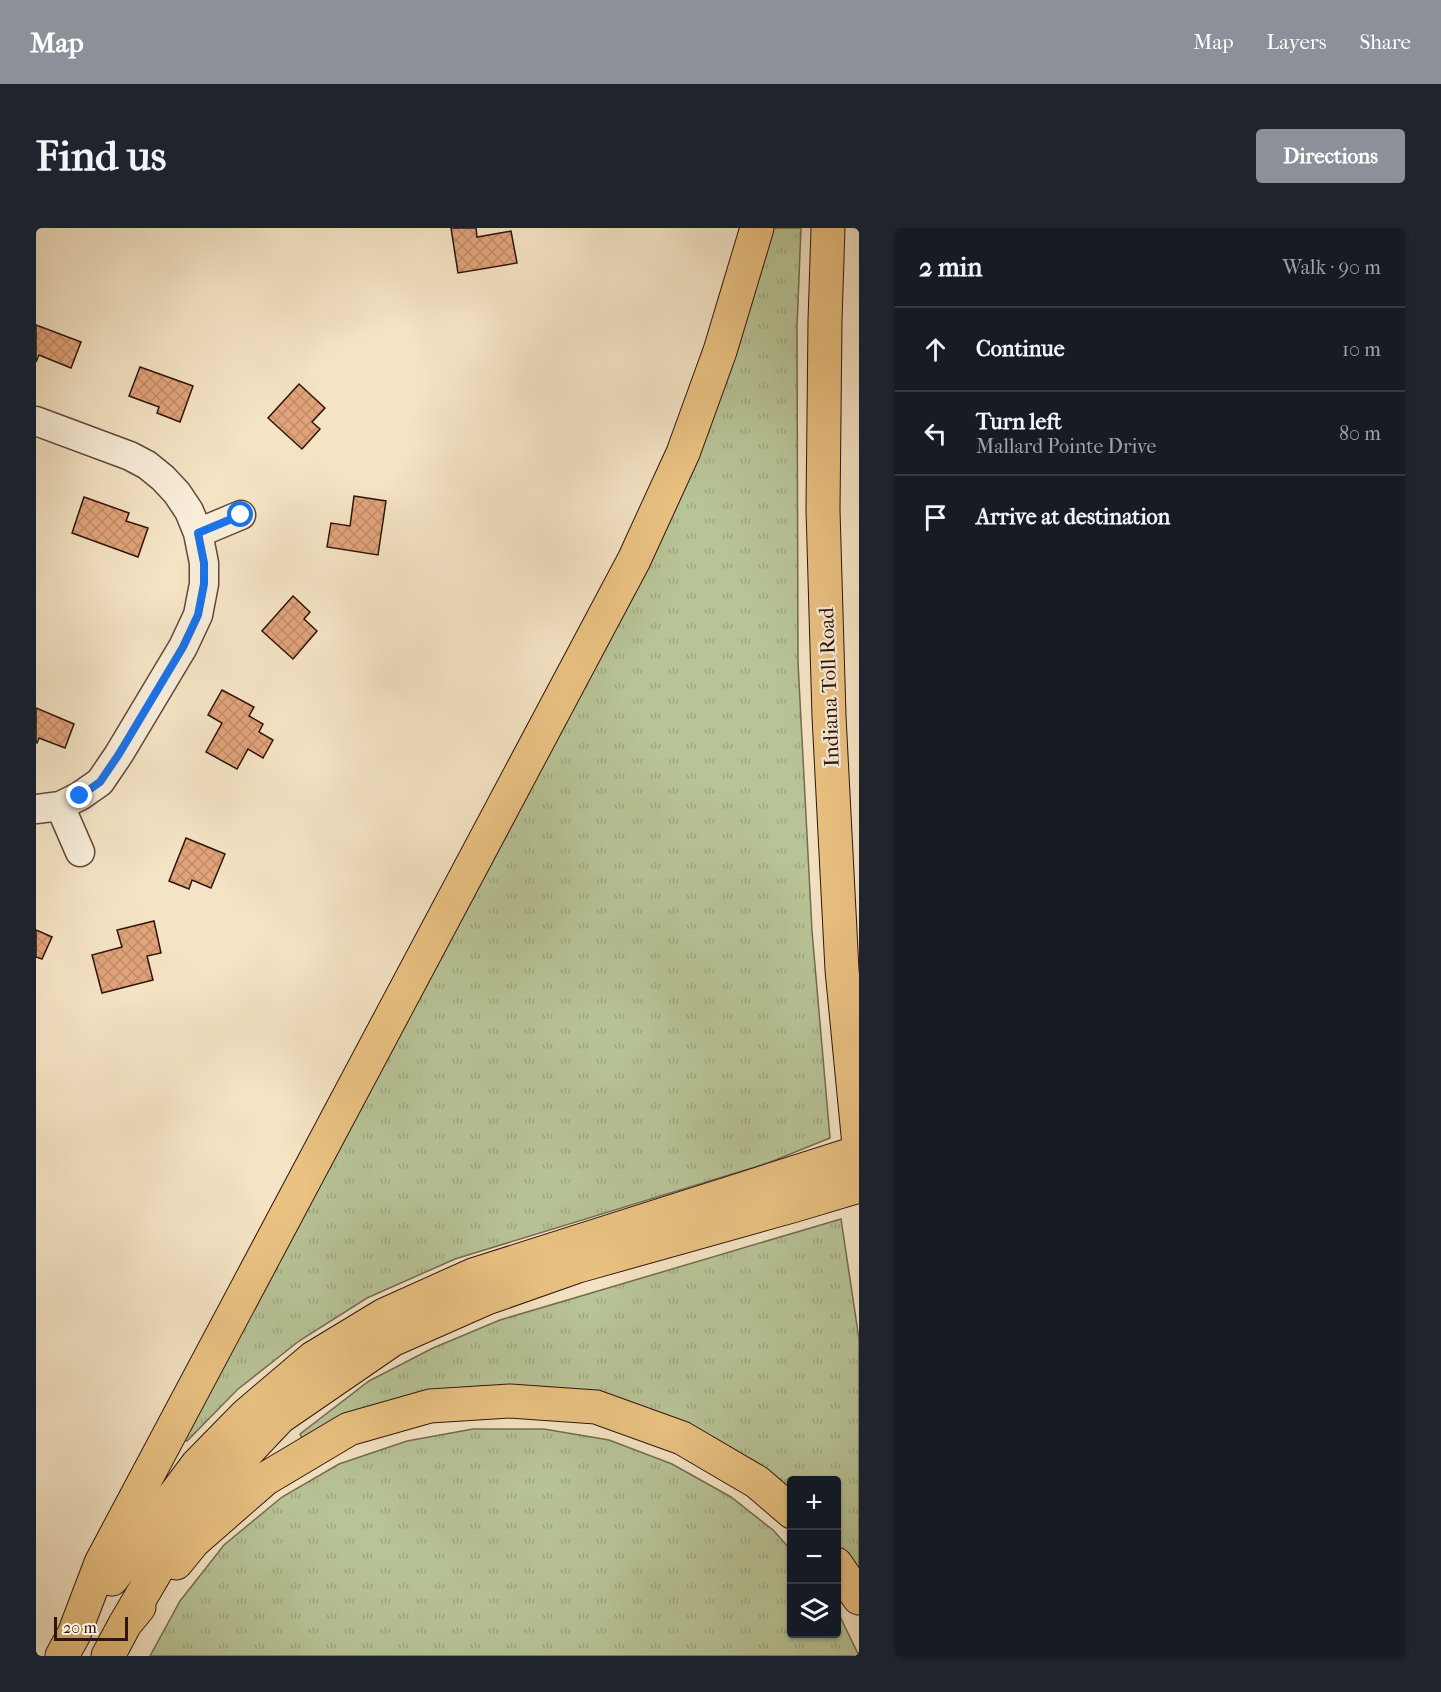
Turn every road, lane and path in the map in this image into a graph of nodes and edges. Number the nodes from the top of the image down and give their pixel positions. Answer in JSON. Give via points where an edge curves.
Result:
{"nodes":[{"id":1,"x":757,"y":228,"type":"edge"},
{"id":2,"x":828,"y":228,"type":"edge"},
{"id":3,"x":36,"y":421,"type":"edge"},
{"id":4,"x":241,"y":515,"type":"dead end"},
{"id":5,"x":198,"y":533,"type":"junction"},
{"id":6,"x":59,"y":804,"type":"edge"},
{"id":7,"x":80,"y":852,"type":"dead end"},
{"id":8,"x":859,"y":1145,"type":"edge"},
{"id":9,"x":859,"y":1152,"type":"edge"},
{"id":10,"x":859,"y":1186,"type":"edge"},
{"id":11,"x":790,"y":1191,"type":"junction"},
{"id":12,"x":787,"y":1508,"type":"edge"},
{"id":13,"x":841,"y":1570,"type":"edge"},
{"id":14,"x":859,"y":1598,"type":"edge"},
{"id":15,"x":125,"y":1624,"type":"junction"},
{"id":16,"x":68,"y":1645,"type":"edge"},
{"id":17,"x":108,"y":1656,"type":"edge"}],
"edges":[{"from":1,"to":16,"type":"highway","via":[[720,351],[683,453],[634,560],[100,1563]]},
{"from":2,"to":8,"type":"highway","name":"Indiana Toll Road","via":[[823,510],[829,716],[842,970]]},
{"from":3,"to":5,"type":"street","via":[[147,465],[177,493]]},
{"from":4,"to":5,"type":"street"},
{"from":5,"to":6,"type":"street","via":[[204,584],[198,615],[183,647],[100,782]]},
{"from":6,"to":7,"type":"street"},
{"from":9,"to":11,"type":"highway"},
{"from":10,"to":11,"type":"highway"},
{"from":11,"to":15,"type":"highway","via":[[487,1298],[392,1340],[280,1416],[192,1510]]},
{"from":11,"to":16,"type":"highway","via":[[473,1275],[384,1315],[313,1358],[246,1415],[197,1465]]},
{"from":12,"to":15,"type":"highway","via":[[757,1482],[682,1438],[596,1407],[510,1401],[430,1406],[349,1429],[265,1479],[194,1541]]},
{"from":13,"to":14,"type":"highway"},
{"from":15,"to":17,"type":"highway"}]}
